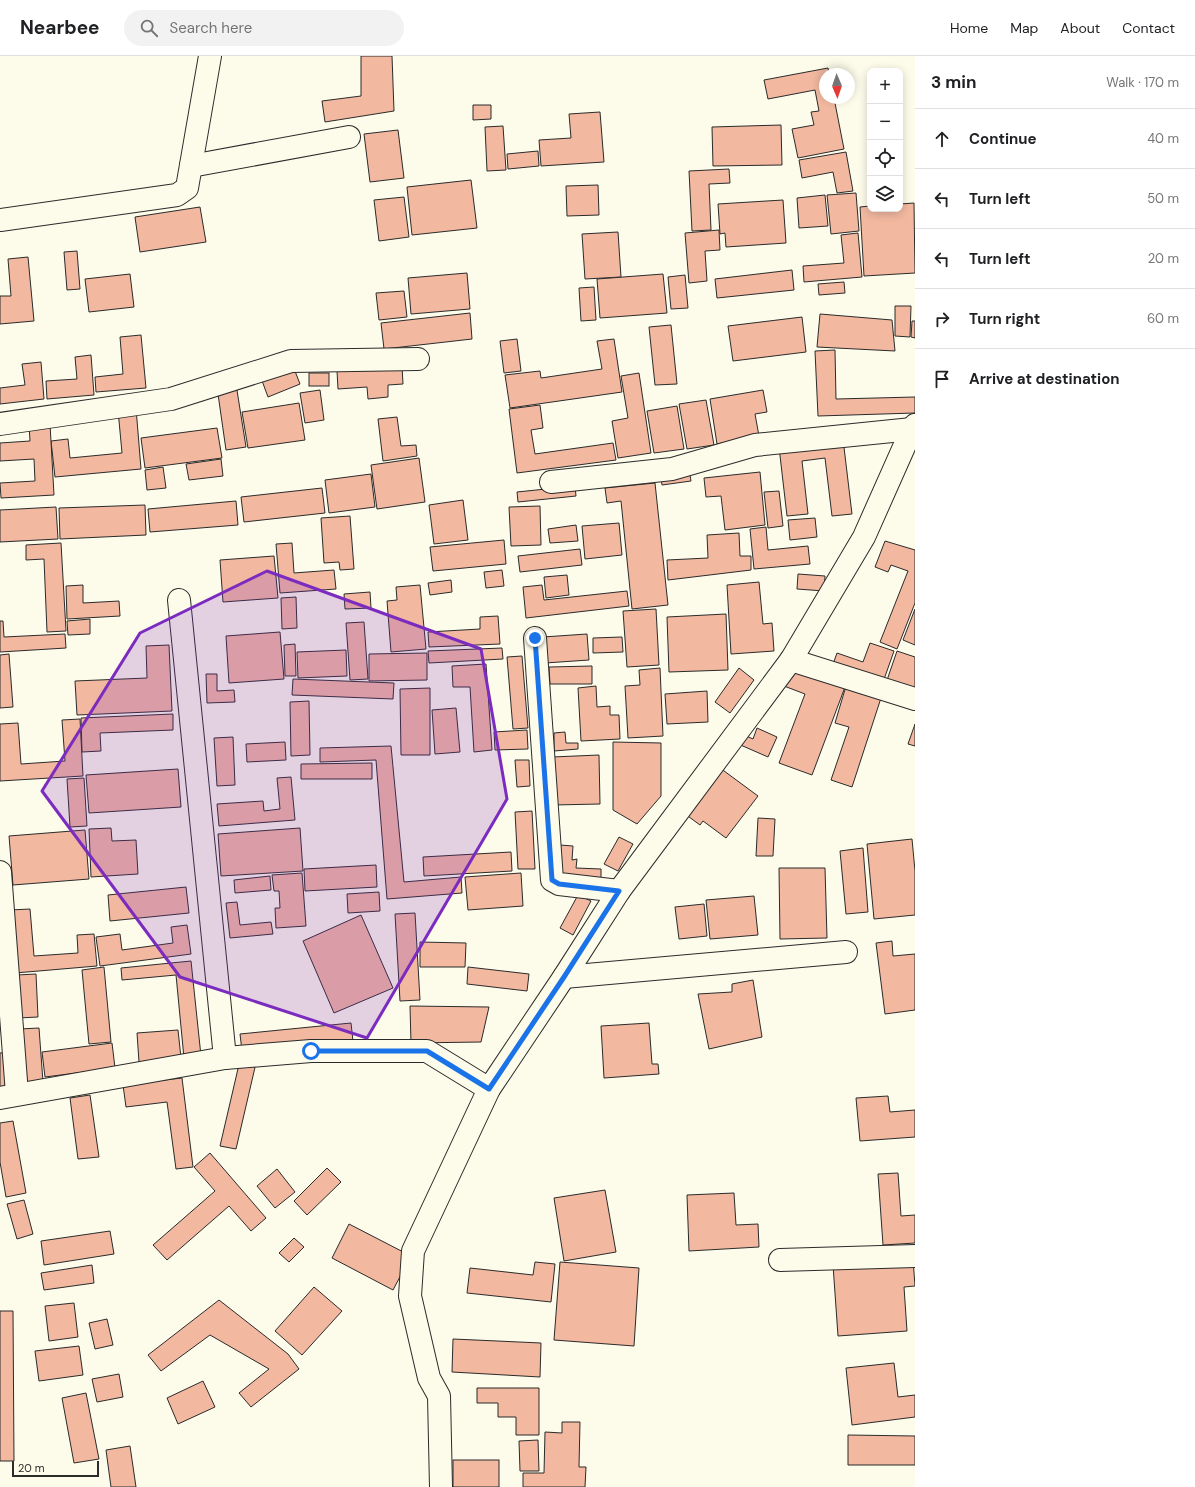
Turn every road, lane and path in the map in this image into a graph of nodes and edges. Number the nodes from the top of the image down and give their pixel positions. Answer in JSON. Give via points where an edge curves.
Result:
{"nodes":[{"id":1,"x":210,"y":56,"type":"edge"},
{"id":2,"x":349,"y":137,"type":"dead end"},
{"id":3,"x":191,"y":166,"type":"junction"},
{"id":4,"x":0,"y":220,"type":"edge"},
{"id":5,"x":418,"y":359,"type":"dead end"},
{"id":6,"x":0,"y":424,"type":"edge"},
{"id":7,"x":914,"y":427,"type":"edge"},
{"id":8,"x":551,"y":482,"type":"dead end"},
{"id":9,"x":179,"y":600,"type":"dead end"},
{"id":10,"x":535,"y":638,"type":"dead end"},
{"id":11,"x":791,"y":660,"type":"junction"},
{"id":12,"x":915,"y":699,"type":"edge"},
{"id":13,"x":0,"y":872,"type":"edge"},
{"id":14,"x":619,"y":891,"type":"junction"},
{"id":15,"x":846,"y":952,"type":"dead end"},
{"id":16,"x":564,"y":977,"type":"junction"},
{"id":17,"x":225,"y":1058,"type":"junction"},
{"id":18,"x":489,"y":1089,"type":"junction"},
{"id":19,"x":9,"y":1096,"type":"edge"},
{"id":20,"x":915,"y":1256,"type":"edge"},
{"id":21,"x":780,"y":1260,"type":"dead end"},
{"id":22,"x":441,"y":1487,"type":"edge"}],
"edges":[{"from":1,"to":3,"type":"street"},
{"from":2,"to":3,"type":"street"},
{"from":3,"to":4,"type":"street","via":[[187,188],[176,195]]},
{"from":5,"to":6,"type":"street","via":[[291,361],[171,400]]},
{"from":7,"to":8,"type":"street","via":[[755,445],[672,469]]},
{"from":7,"to":11,"type":"street","via":[[864,537]]},
{"from":9,"to":17,"type":"street"},
{"from":10,"to":14,"type":"street","via":[[552,880],[559,884]]},
{"from":11,"to":12,"type":"street"},
{"from":11,"to":14,"type":"street"},
{"from":13,"to":19,"type":"street"},
{"from":14,"to":16,"type":"street"},
{"from":15,"to":16,"type":"street"},
{"from":16,"to":18,"type":"street"},
{"from":17,"to":18,"type":"street","via":[[311,1051],[427,1051]]},
{"from":17,"to":19,"type":"street"},
{"from":18,"to":22,"type":"street","via":[[413,1251],[410,1296],[429,1378],[439,1396]]},
{"from":20,"to":21,"type":"street"}]}
